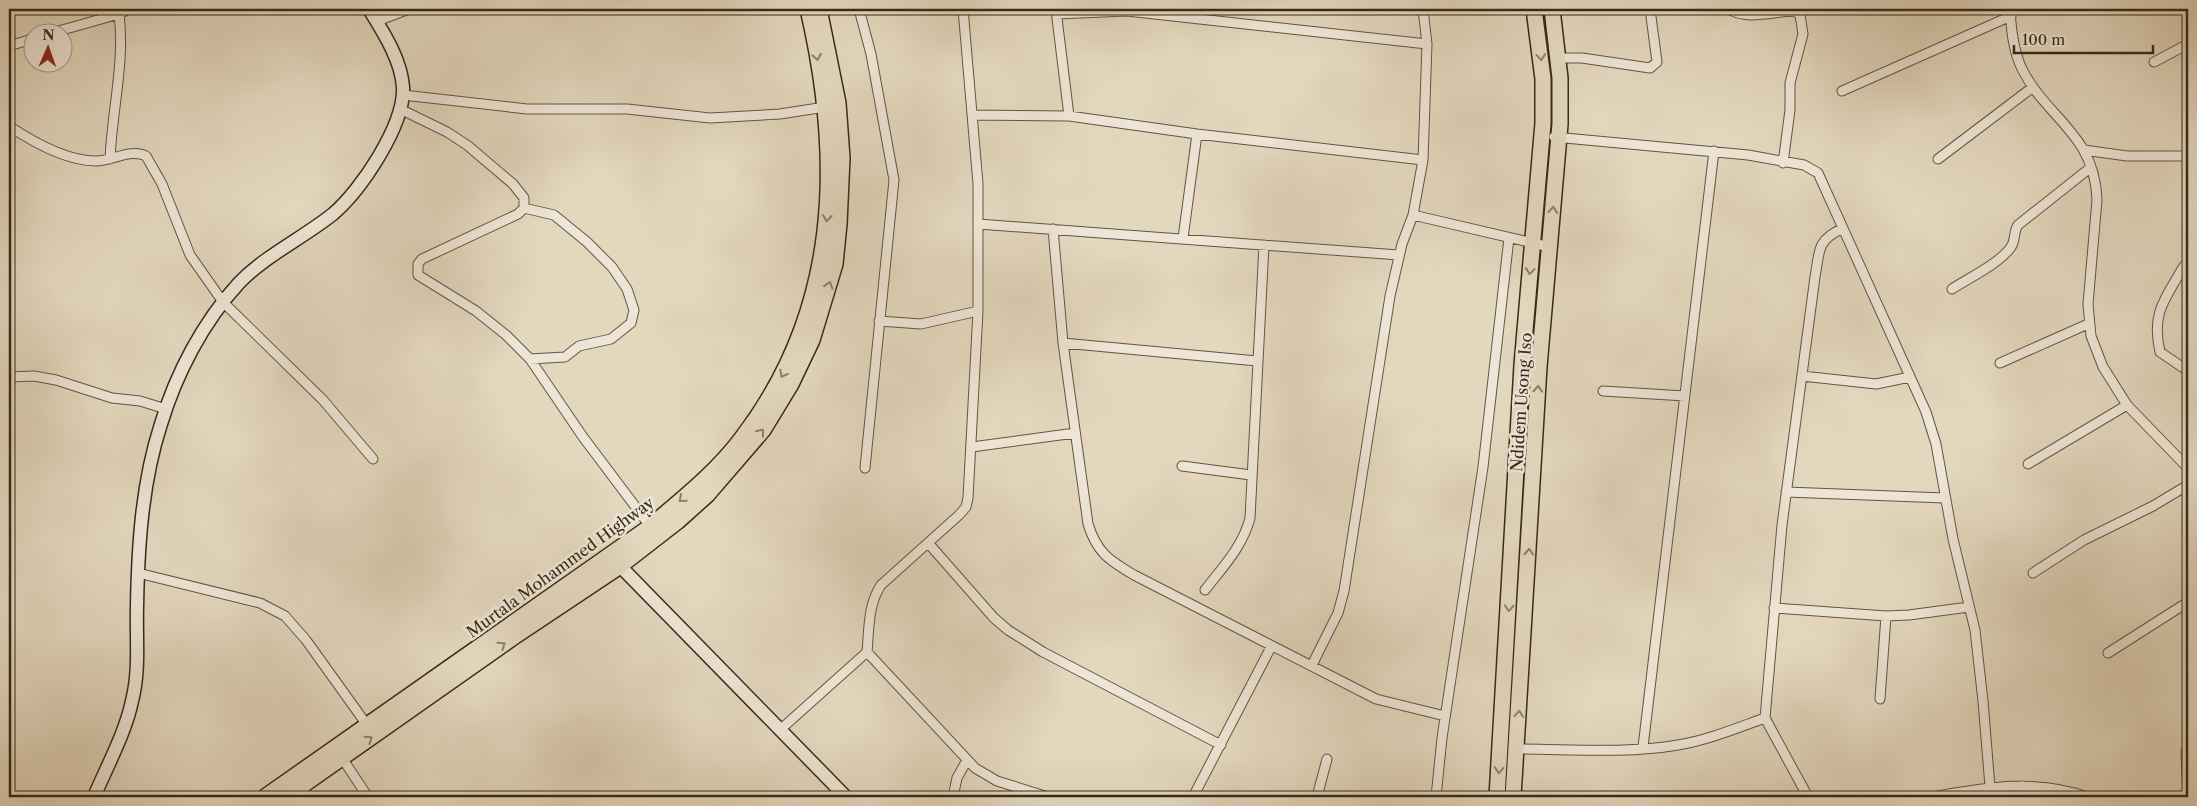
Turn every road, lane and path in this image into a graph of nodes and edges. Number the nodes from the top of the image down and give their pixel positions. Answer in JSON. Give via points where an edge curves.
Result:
{"nodes":[{"id":1,"x":129,"y":9,"type":"edge"},
{"id":2,"x":369,"y":9,"type":"edge"},
{"id":3,"x":410,"y":9,"type":"edge"},
{"id":4,"x":808,"y":9,"type":"edge"},
{"id":5,"x":819,"y":9,"type":"edge"},
{"id":6,"x":859,"y":9,"type":"edge"},
{"id":7,"x":964,"y":9,"type":"edge"},
{"id":8,"x":1423,"y":9,"type":"edge"},
{"id":9,"x":1534,"y":9,"type":"edge"},
{"id":10,"x":1552,"y":9,"type":"edge"},
{"id":11,"x":1650,"y":9,"type":"edge"},
{"id":12,"x":1729,"y":9,"type":"edge"},
{"id":13,"x":1056,"y":11,"type":"edge"},
{"id":14,"x":2010,"y":12,"type":"edge"},
{"id":15,"x":119,"y":14,"type":"junction"},
{"id":16,"x":376,"y":22,"type":"junction"},
{"id":17,"x":72,"y":27,"type":"edge"},
{"id":18,"x":22,"y":42,"type":"edge"},
{"id":19,"x":1428,"y":44,"type":"junction"},
{"id":20,"x":2188,"y":44,"type":"edge"},
{"id":21,"x":9,"y":46,"type":"edge"},
{"id":22,"x":1558,"y":58,"type":"junction"},
{"id":23,"x":2154,"y":62,"type":"dead end"},
{"id":24,"x":1560,"y":78,"type":"junction"},
{"id":25,"x":1543,"y":79,"type":"junction"},
{"id":26,"x":2034,"y":88,"type":"junction"},
{"id":27,"x":1842,"y":91,"type":"dead end"},
{"id":28,"x":403,"y":95,"type":"junction"},
{"id":29,"x":825,"y":107,"type":"junction"},
{"id":30,"x":400,"y":109,"type":"junction"},
{"id":31,"x":974,"y":115,"type":"junction"},
{"id":32,"x":1069,"y":116,"type":"junction"},
{"id":33,"x":9,"y":126,"type":"edge"},
{"id":34,"x":1197,"y":134,"type":"junction"},
{"id":35,"x":1542,"y":135,"type":"junction"},
{"id":36,"x":1559,"y":137,"type":"junction"},
{"id":37,"x":2084,"y":150,"type":"junction"},
{"id":38,"x":1714,"y":151,"type":"junction"},
{"id":39,"x":2188,"y":156,"type":"edge"},
{"id":40,"x":110,"y":159,"type":"junction"},
{"id":41,"x":1938,"y":159,"type":"dead end"},
{"id":42,"x":1424,"y":160,"type":"junction"},
{"id":43,"x":1783,"y":163,"type":"junction"},
{"id":44,"x":2090,"y":168,"type":"junction"},
{"id":45,"x":524,"y":208,"type":"junction"},
{"id":46,"x":1413,"y":214,"type":"junction"},
{"id":47,"x":978,"y":224,"type":"junction"},
{"id":48,"x":1843,"y":228,"type":"junction"},
{"id":49,"x":1054,"y":229,"type":"junction"},
{"id":50,"x":1183,"y":238,"type":"junction"},
{"id":51,"x":1510,"y":238,"type":"junction"},
{"id":52,"x":1532,"y":243,"type":"junction"},
{"id":53,"x":1264,"y":245,"type":"junction"},
{"id":54,"x":1550,"y":247,"type":"junction"},
{"id":55,"x":1399,"y":255,"type":"junction"},
{"id":56,"x":2188,"y":265,"type":"edge"},
{"id":57,"x":1952,"y":289,"type":"dead end"},
{"id":58,"x":223,"y":302,"type":"junction"},
{"id":59,"x":978,"y":311,"type":"junction"},
{"id":60,"x":879,"y":321,"type":"junction"},
{"id":61,"x":2088,"y":324,"type":"junction"},
{"id":62,"x":1062,"y":344,"type":"junction"},
{"id":63,"x":530,"y":359,"type":"junction"},
{"id":64,"x":1256,"y":361,"type":"junction"},
{"id":65,"x":2000,"y":363,"type":"dead end"},
{"id":66,"x":2188,"y":370,"type":"edge"},
{"id":67,"x":1802,"y":376,"type":"junction"},
{"id":68,"x":9,"y":377,"type":"edge"},
{"id":69,"x":1910,"y":377,"type":"junction"},
{"id":70,"x":1603,"y":391,"type":"dead end"},
{"id":71,"x":1685,"y":396,"type":"junction"},
{"id":72,"x":2126,"y":405,"type":"junction"},
{"id":73,"x":166,"y":409,"type":"junction"},
{"id":74,"x":1075,"y":433,"type":"junction"},
{"id":75,"x":972,"y":447,"type":"junction"},
{"id":76,"x":373,"y":459,"type":"dead end"},
{"id":77,"x":2028,"y":464,"type":"dead end"},
{"id":78,"x":1182,"y":466,"type":"dead end"},
{"id":79,"x":864,"y":468,"type":"dead end"},
{"id":80,"x":2188,"y":468,"type":"edge"},
{"id":81,"x":1251,"y":475,"type":"junction"},
{"id":82,"x":2188,"y":485,"type":"edge"},
{"id":83,"x":1786,"y":492,"type":"junction"},
{"id":84,"x":1946,"y":498,"type":"junction"},
{"id":85,"x":650,"y":526,"type":"junction"},
{"id":86,"x":929,"y":544,"type":"junction"},
{"id":87,"x":620,"y":566,"type":"junction"},
{"id":88,"x":138,"y":572,"type":"junction"},
{"id":89,"x":2033,"y":573,"type":"dead end"},
{"id":90,"x":1205,"y":590,"type":"dead end"},
{"id":91,"x":2188,"y":602,"type":"edge"},
{"id":92,"x":1969,"y":607,"type":"junction"},
{"id":93,"x":1774,"y":608,"type":"junction"},
{"id":94,"x":1886,"y":616,"type":"junction"},
{"id":95,"x":1271,"y":647,"type":"junction"},
{"id":96,"x":867,"y":652,"type":"junction"},
{"id":97,"x":2108,"y":653,"type":"dead end"},
{"id":98,"x":1312,"y":665,"type":"junction"},
{"id":99,"x":1880,"y":699,"type":"dead end"},
{"id":100,"x":1445,"y":716,"type":"junction"},
{"id":101,"x":1765,"y":718,"type":"junction"},
{"id":102,"x":367,"y":725,"type":"junction"},
{"id":103,"x":781,"y":729,"type":"junction"},
{"id":104,"x":1221,"y":745,"type":"junction"},
{"id":105,"x":1644,"y":747,"type":"junction"},
{"id":106,"x":1517,"y":749,"type":"junction"},
{"id":107,"x":2186,"y":751,"type":"dead end"},
{"id":108,"x":342,"y":758,"type":"junction"},
{"id":109,"x":1327,"y":759,"type":"dead end"},
{"id":110,"x":967,"y":760,"type":"junction"},
{"id":111,"x":2023,"y":786,"type":"junction"},
{"id":112,"x":1990,"y":787,"type":"junction"},
{"id":113,"x":94,"y":797,"type":"edge"},
{"id":114,"x":265,"y":797,"type":"edge"},
{"id":115,"x":286,"y":797,"type":"edge"},
{"id":116,"x":368,"y":797,"type":"edge"},
{"id":117,"x":846,"y":797,"type":"edge"},
{"id":118,"x":953,"y":797,"type":"edge"},
{"id":119,"x":1048,"y":797,"type":"edge"},
{"id":120,"x":1193,"y":797,"type":"edge"},
{"id":121,"x":1318,"y":797,"type":"edge"},
{"id":122,"x":1436,"y":797,"type":"edge"},
{"id":123,"x":1497,"y":797,"type":"edge"},
{"id":124,"x":1513,"y":797,"type":"edge"},
{"id":125,"x":1808,"y":797,"type":"edge"},
{"id":126,"x":1931,"y":797,"type":"edge"},
{"id":127,"x":2036,"y":797,"type":"edge"},
{"id":128,"x":2087,"y":797,"type":"edge"},
{"id":129,"x":2188,"y":797,"type":"edge"}],
"edges":[{"from":1,"to":15,"type":"street"},
{"from":2,"to":16,"type":"street"},
{"from":3,"to":16,"type":"street"},
{"from":4,"to":29,"type":"highway","name":"Murtala Mohammed Highway","one_way":true},
{"from":87,"to":5,"type":"highway","name":"Murtala Mohammed Highway","one_way":true,"via":[[707,495],[763,430],[791,384],[812,340],[835,264],[842,158],[838,103]]},
{"from":6,"to":60,"type":"street","via":[[894,180]]},
{"from":7,"to":31,"type":"street"},
{"from":8,"to":19,"type":"street"},
{"from":9,"to":25,"type":"highway","name":"Ndidem Usong Iso","one_way":true},
{"from":10,"to":22,"type":"highway","name":"Ndidem Usong Iso"},
{"from":11,"to":22,"type":"street","via":[[1657,62],[1654,66]]},
{"from":12,"to":43,"type":"street","via":[[1762,14],[1795,11],[1800,15],[1802,34],[1790,83]]},
{"from":13,"to":19,"type":"street","via":[[1127,11]]},
{"from":13,"to":32,"type":"street"},
{"from":14,"to":26,"type":"street","via":[[2016,54]]},
{"from":14,"to":27,"type":"street"},
{"from":15,"to":17,"type":"street"},
{"from":15,"to":40,"type":"street","via":[[121,58],[111,126]]},
{"from":16,"to":28,"type":"street","via":[[396,58]]},
{"from":18,"to":21,"type":"street"},
{"from":19,"to":42,"type":"street"},
{"from":20,"to":23,"type":"street"},
{"from":22,"to":24,"type":"highway","name":"Ndidem Usong Iso"},
{"from":24,"to":25,"type":"highway"},
{"from":24,"to":36,"type":"highway","name":"Ndidem Usong Iso"},
{"from":25,"to":35,"type":"highway","name":"Ndidem Usong Iso"},
{"from":26,"to":37,"type":"street"},
{"from":26,"to":41,"type":"street"},
{"from":28,"to":29,"type":"street","via":[[527,109],[627,108],[710,118],[780,114]]},
{"from":28,"to":30,"type":"street"},
{"from":29,"to":85,"type":"highway","name":"Murtala Mohammed Highway","one_way":true,"via":[[830,175],[825,234],[815,285],[786,369],[742,439],[702,482]]},
{"from":30,"to":45,"type":"street","via":[[467,145],[513,184],[524,198]]},
{"from":30,"to":58,"type":"street","via":[[387,141],[358,190],[332,214],[257,266]]},
{"from":31,"to":32,"type":"street"},
{"from":31,"to":47,"type":"street"},
{"from":32,"to":34,"type":"street"},
{"from":33,"to":40,"type":"street","via":[[50,149],[72,157],[97,161]]},
{"from":34,"to":42,"type":"street"},
{"from":34,"to":50,"type":"street"},
{"from":35,"to":36,"type":"street"},
{"from":35,"to":52,"type":"highway","name":"Ndidem Usong Iso"},
{"from":36,"to":38,"type":"street"},
{"from":54,"to":36,"type":"highway","name":"Ndidem Usong Iso","one_way":true},
{"from":37,"to":39,"type":"street","via":[[2127,156]]},
{"from":37,"to":44,"type":"street"},
{"from":38,"to":43,"type":"street"},
{"from":38,"to":71,"type":"street"},
{"from":40,"to":58,"type":"street","via":[[135,153],[146,156],[162,184],[186,249]]},
{"from":42,"to":46,"type":"street"},
{"from":43,"to":48,"type":"street","via":[[1804,165],[1818,173]]},
{"from":44,"to":57,"type":"street","via":[[2018,225],[2012,246],[2001,257]]},
{"from":44,"to":61,"type":"street","via":[[2097,200]]},
{"from":45,"to":63,"type":"street","via":[[518,214],[422,259],[417,269],[423,280],[476,311]]},
{"from":45,"to":63,"type":"street","via":[[554,215],[581,237],[612,267],[627,289],[634,310],[631,323],[611,339],[579,346],[565,357]]},
{"from":46,"to":51,"type":"street"},
{"from":46,"to":55,"type":"street"},
{"from":47,"to":49,"type":"street"},
{"from":47,"to":59,"type":"street"},
{"from":48,"to":67,"type":"street","via":[[1827,235],[1821,246]]},
{"from":48,"to":69,"type":"street"},
{"from":49,"to":50,"type":"street"},
{"from":49,"to":62,"type":"street"},
{"from":50,"to":53,"type":"street"},
{"from":51,"to":52,"type":"street"},
{"from":51,"to":100,"type":"street","via":[[1484,467]]},
{"from":52,"to":54,"type":"street"},
{"from":52,"to":123,"type":"highway","name":"Ndidem Usong Iso","one_way":true},
{"from":53,"to":55,"type":"street"},
{"from":53,"to":64,"type":"street"},
{"from":106,"to":54,"type":"highway","name":"Ndidem Usong Iso","one_way":true},
{"from":55,"to":98,"type":"street","via":[[1344,591],[1338,613]]},
{"from":56,"to":66,"type":"street","via":[[2184,266],[2162,303],[2156,331],[2160,352]]},
{"from":58,"to":73,"type":"street","via":[[190,355]]},
{"from":58,"to":76,"type":"street","via":[[323,400]]},
{"from":59,"to":60,"type":"street","via":[[921,324]]},
{"from":59,"to":75,"type":"street"},
{"from":60,"to":79,"type":"street"},
{"from":61,"to":65,"type":"street"},
{"from":61,"to":72,"type":"street","via":[[2103,367]]},
{"from":62,"to":64,"type":"street"},
{"from":62,"to":74,"type":"street"},
{"from":63,"to":85,"type":"street"},
{"from":64,"to":81,"type":"street"},
{"from":67,"to":69,"type":"street","via":[[1876,384]]},
{"from":67,"to":83,"type":"street"},
{"from":68,"to":73,"type":"street","via":[[34,376],[56,380],[112,398],[140,401]]},
{"from":69,"to":84,"type":"street","via":[[1936,444]]},
{"from":70,"to":71,"type":"street"},
{"from":71,"to":105,"type":"street"},
{"from":72,"to":77,"type":"street"},
{"from":72,"to":80,"type":"street"},
{"from":73,"to":88,"type":"street","via":[[148,474]]},
{"from":74,"to":75,"type":"street"},
{"from":74,"to":95,"type":"street","via":[[1088,524],[1098,549],[1110,561],[1134,575]]},
{"from":75,"to":86,"type":"street","via":[[966,507]]},
{"from":78,"to":81,"type":"street"},
{"from":81,"to":90,"type":"street","via":[[1250,518],[1246,532]]},
{"from":82,"to":89,"type":"street","via":[[2084,540]]},
{"from":83,"to":84,"type":"street"},
{"from":83,"to":93,"type":"street"},
{"from":84,"to":92,"type":"street"},
{"from":85,"to":102,"type":"highway","name":"Murtala Mohammed Highway"},
{"from":86,"to":96,"type":"street","via":[[881,585],[875,594]]},
{"from":86,"to":104,"type":"street","via":[[1008,630],[1042,652]]},
{"from":87,"to":103,"type":"street"},
{"from":108,"to":87,"type":"highway","name":"Murtala Mohammed Highway","one_way":true},
{"from":88,"to":102,"type":"street","via":[[260,603],[285,616]]},
{"from":88,"to":113,"type":"street","via":[[133,700]]},
{"from":91,"to":97,"type":"street"},
{"from":92,"to":94,"type":"street","via":[[1910,616]]},
{"from":92,"to":112,"type":"street","via":[[1975,630]]},
{"from":93,"to":94,"type":"street"},
{"from":93,"to":101,"type":"street"},
{"from":94,"to":99,"type":"street"},
{"from":95,"to":98,"type":"street"},
{"from":95,"to":104,"type":"street"},
{"from":96,"to":103,"type":"street"},
{"from":96,"to":110,"type":"street"},
{"from":98,"to":100,"type":"street","via":[[1376,699]]},
{"from":100,"to":122,"type":"street"},
{"from":101,"to":105,"type":"street","via":[[1700,740]]},
{"from":101,"to":125,"type":"street"},
{"from":102,"to":114,"type":"highway","name":"Murtala Mohammed Highway"},
{"from":103,"to":117,"type":"street"},
{"from":104,"to":120,"type":"street"},
{"from":105,"to":106,"type":"street"},
{"from":106,"to":124,"type":"highway","name":"Ndidem Usong Iso"},
{"from":107,"to":129,"type":"street"},
{"from":108,"to":115,"type":"highway","name":"Murtala Mohammed Highway"},
{"from":108,"to":116,"type":"street"},
{"from":109,"to":121,"type":"street"},
{"from":110,"to":118,"type":"street","via":[[957,778]]},
{"from":110,"to":119,"type":"street","via":[[997,781]]},
{"from":111,"to":112,"type":"street"},
{"from":111,"to":127,"type":"street"},
{"from":111,"to":128,"type":"street","via":[[2055,787]]},
{"from":112,"to":126,"type":"street"}]}
